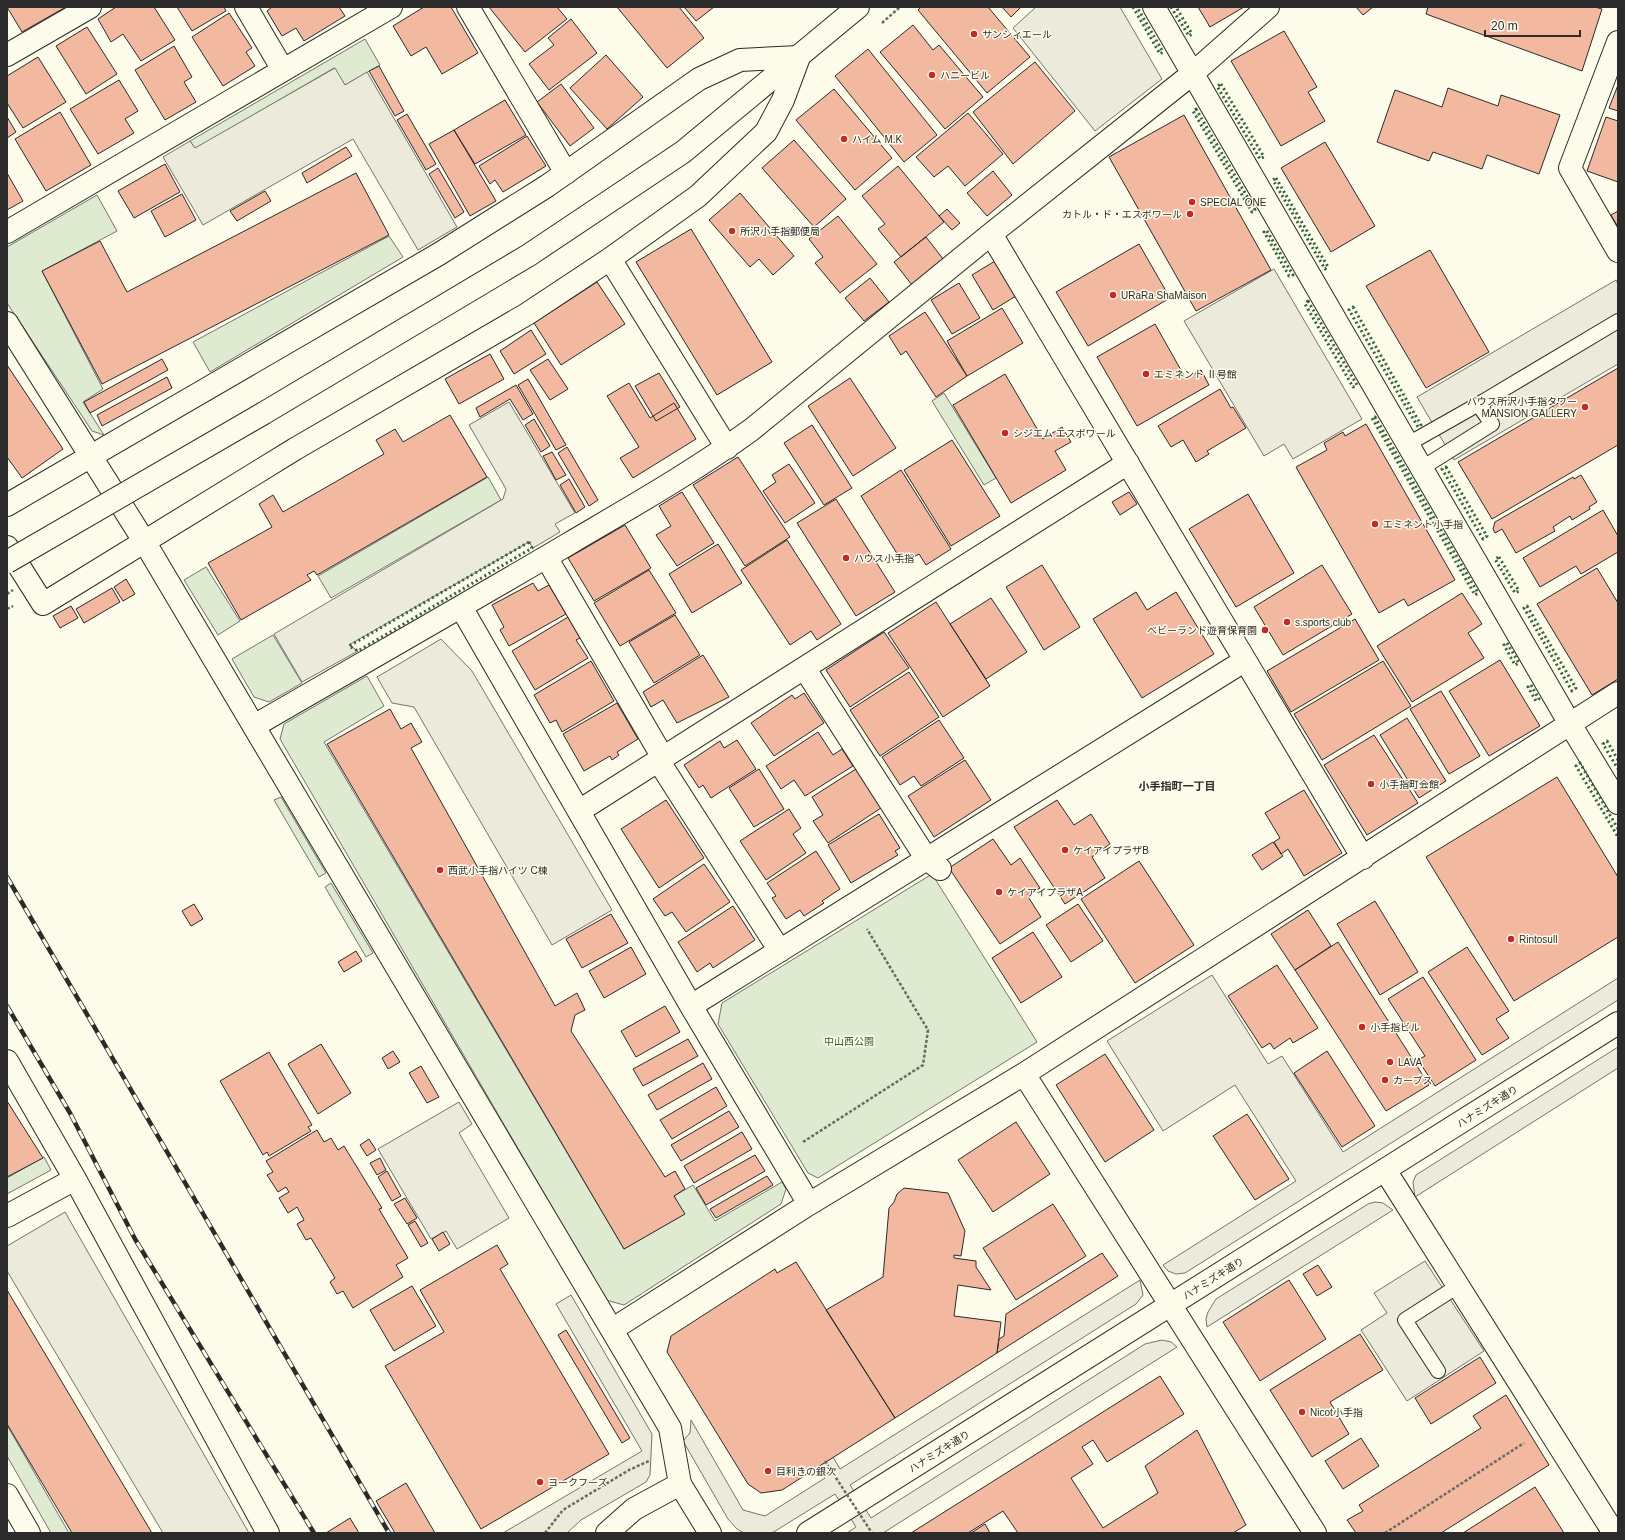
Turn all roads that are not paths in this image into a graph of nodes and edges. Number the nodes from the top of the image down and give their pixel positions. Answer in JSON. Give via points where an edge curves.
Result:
{"nodes":[{"id":1,"x":90,"y":7,"type":"edge"},
{"id":2,"x":246,"y":7,"type":"edge"},
{"id":3,"x":391,"y":7,"type":"edge"},
{"id":4,"x":468,"y":7,"type":"edge"},
{"id":5,"x":858,"y":7,"type":"edge"},
{"id":6,"x":1154,"y":7,"type":"edge"},
{"id":7,"x":1268,"y":7,"type":"edge"},
{"id":8,"x":1618,"y":42,"type":"edge"},
{"id":9,"x":7,"y":55,"type":"edge"},
{"id":10,"x":799,"y":57,"type":"junction"},
{"id":11,"x":283,"y":70,"type":"junction"},
{"id":12,"x":1192,"y":74,"type":"junction"},
{"id":13,"x":566,"y":173,"type":"junction"},
{"id":14,"x":7,"y":232,"type":"edge"},
{"id":15,"x":991,"y":234,"type":"junction"},
{"id":16,"x":1618,"y":252,"type":"edge"},
{"id":17,"x":610,"y":259,"type":"junction"},
{"id":18,"x":1618,"y":322,"type":"edge"},
{"id":19,"x":7,"y":323,"type":"edge"},
{"id":20,"x":1484,"y":401,"type":"junction"},
{"id":21,"x":1408,"y":444,"type":"junction"},
{"id":22,"x":727,"y":448,"type":"junction"},
{"id":23,"x":92,"y":456,"type":"junction"},
{"id":24,"x":1128,"y":463,"type":"junction"},
{"id":25,"x":1422,"y":468,"type":"junction"},
{"id":26,"x":7,"y":505,"type":"edge"},
{"id":27,"x":144,"y":541,"type":"junction"},
{"id":28,"x":7,"y":547,"type":"edge"},
{"id":29,"x":546,"y":557,"type":"junction"},
{"id":30,"x":7,"y":562,"type":"edge"},
{"id":31,"x":461,"y":607,"type":"junction"},
{"id":32,"x":1244,"y":661,"type":"junction"},
{"id":33,"x":805,"y":669,"type":"junction"},
{"id":34,"x":1618,"y":693,"type":"edge"},
{"id":35,"x":1570,"y":724,"type":"junction"},
{"id":36,"x":254,"y":726,"type":"junction"},
{"id":37,"x":660,"y":758,"type":"junction"},
{"id":38,"x":1618,"y":803,"type":"edge"},
{"id":39,"x":579,"y":811,"type":"junction"},
{"id":40,"x":1363,"y":858,"type":"junction"},
{"id":41,"x":933,"y":864,"type":"junction"},
{"id":42,"x":780,"y":951,"type":"junction"},
{"id":43,"x":692,"y":1006,"type":"junction"},
{"id":44,"x":1618,"y":1023,"type":"edge"},
{"id":45,"x":7,"y":1061,"type":"edge"},
{"id":46,"x":1024,"y":1074,"type":"junction"},
{"id":47,"x":1385,"y":1170,"type":"junction"},
{"id":48,"x":75,"y":1179,"type":"junction"},
{"id":49,"x":809,"y":1204,"type":"junction"},
{"id":50,"x":7,"y":1216,"type":"edge"},
{"id":51,"x":1458,"y":1286,"type":"junction"},
{"id":52,"x":1171,"y":1305,"type":"junction"},
{"id":53,"x":613,"y":1329,"type":"junction"},
{"id":54,"x":1438,"y":1371,"type":"dead end"},
{"id":55,"x":680,"y":1484,"type":"junction"},
{"id":56,"x":7,"y":1495,"type":"edge"},
{"id":57,"x":29,"y":1533,"type":"edge"},
{"id":58,"x":268,"y":1533,"type":"edge"},
{"id":59,"x":608,"y":1533,"type":"edge"},
{"id":60,"x":710,"y":1533,"type":"edge"},
{"id":61,"x":808,"y":1533,"type":"edge"},
{"id":62,"x":1315,"y":1533,"type":"edge"},
{"id":63,"x":1614,"y":1533,"type":"edge"}],
"edges":[{"from":1,"to":9,"type":"street"},
{"from":2,"to":11,"type":"street"},
{"from":3,"to":11,"type":"street"},
{"from":4,"to":13,"type":"street"},
{"from":5,"to":10,"type":"street"},
{"from":6,"to":12,"type":"street"},
{"from":7,"to":12,"type":"street"},
{"from":8,"to":16,"type":"street","via":[[1570,168]]},
{"from":10,"to":13,"type":"street","via":[[740,60],[699,79]]},
{"from":10,"to":17,"type":"street","via":[[784,100],[766,132],[698,196]]},
{"from":10,"to":30,"type":"street","bridge":true,"via":[[683,152],[529,255]]},
{"from":11,"to":14,"type":"street"},
{"from":12,"to":15,"type":"street"},
{"from":12,"to":21,"type":"street"},
{"from":13,"to":23,"type":"street","via":[[438,254]]},
{"from":15,"to":22,"type":"street"},
{"from":15,"to":24,"type":"street"},
{"from":17,"to":22,"type":"street"},
{"from":17,"to":27,"type":"street","via":[[527,314],[288,453]]},
{"from":18,"to":20,"type":"lane"},
{"from":19,"to":23,"type":"street"},
{"from":20,"to":21,"type":"lane"},
{"from":20,"to":25,"type":"lane","via":[[1482,410],[1492,424]]},
{"from":21,"to":25,"type":"street"},
{"from":22,"to":29,"type":"street"},
{"from":23,"to":26,"type":"street"},
{"from":23,"to":27,"type":"street"},
{"from":24,"to":32,"type":"street"},
{"from":24,"to":33,"type":"street"},
{"from":25,"to":35,"type":"street"},
{"from":27,"to":28,"type":"street","via":[[43,604]]},
{"from":27,"to":36,"type":"street"},
{"from":29,"to":31,"type":"street"},
{"from":29,"to":37,"type":"street"},
{"from":31,"to":36,"type":"street"},
{"from":31,"to":39,"type":"street"},
{"from":32,"to":40,"type":"street"},
{"from":32,"to":41,"type":"street"},
{"from":33,"to":37,"type":"street"},
{"from":33,"to":41,"type":"street"},
{"from":34,"to":35,"type":"street"},
{"from":35,"to":38,"type":"street"},
{"from":35,"to":40,"type":"street"},
{"from":36,"to":53,"type":"street"},
{"from":37,"to":39,"type":"street"},
{"from":37,"to":42,"type":"street"},
{"from":39,"to":43,"type":"street"},
{"from":40,"to":46,"type":"street"},
{"from":41,"to":42,"type":"street","via":[[852,905]]},
{"from":42,"to":43,"type":"street"},
{"from":43,"to":49,"type":"street"},
{"from":44,"to":47,"type":"street","name":"ハナミズキ通り"},
{"from":45,"to":48,"type":"street"},
{"from":46,"to":49,"type":"street"},
{"from":46,"to":52,"type":"street"},
{"from":47,"to":51,"type":"street"},
{"from":47,"to":52,"type":"street","name":"ハナミズキ通り"},
{"from":48,"to":50,"type":"street"},
{"from":48,"to":58,"type":"street"},
{"from":49,"to":53,"type":"street"},
{"from":51,"to":54,"type":"lane","via":[[1405,1320]]},
{"from":51,"to":63,"type":"street"},
{"from":52,"to":61,"type":"street","name":"ハナミズキ通り"},
{"from":52,"to":62,"type":"street"},
{"from":53,"to":55,"type":"street","via":[[670,1428]]},
{"from":55,"to":59,"type":"street","via":[[634,1509]]},
{"from":55,"to":60,"type":"street"},
{"from":56,"to":57,"type":"street"}]}
